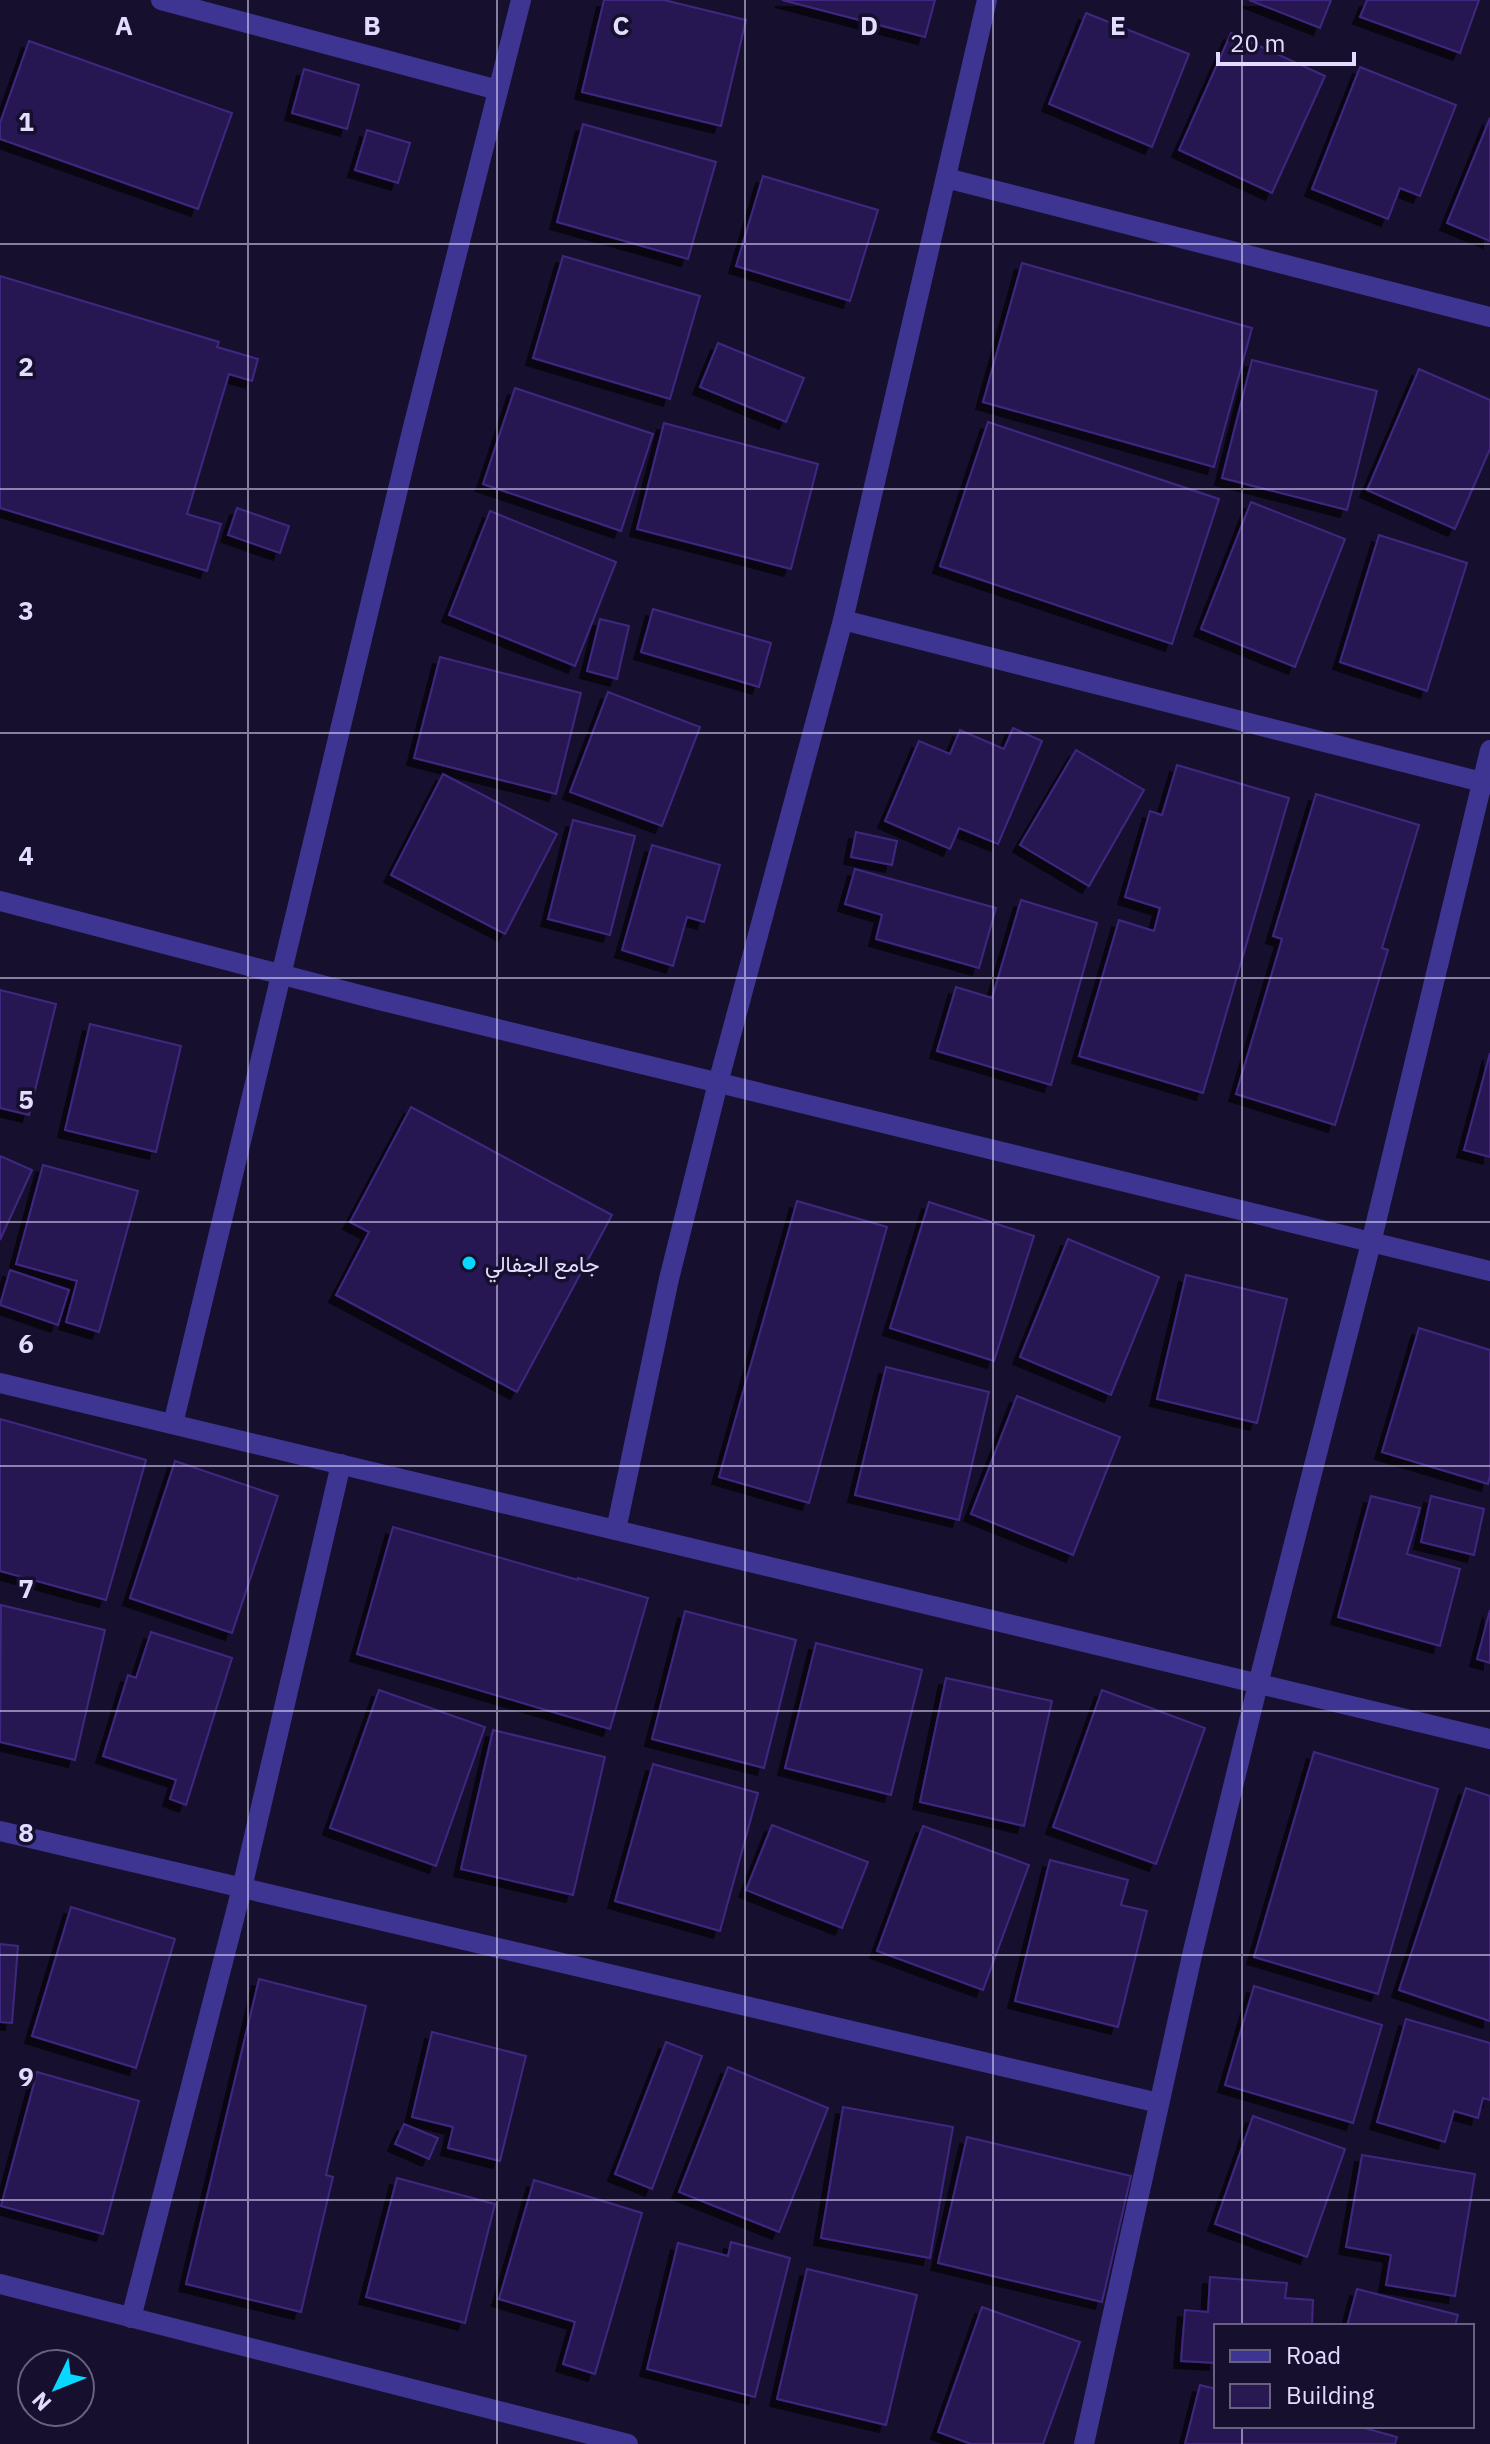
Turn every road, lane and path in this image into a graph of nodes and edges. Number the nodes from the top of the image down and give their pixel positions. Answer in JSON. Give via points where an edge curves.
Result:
{"nodes":[{"id":1,"x":161,"y":0,"type":"edge"},
{"id":2,"x":521,"y":0,"type":"edge"},
{"id":3,"x":987,"y":0,"type":"edge"},
{"id":4,"x":498,"y":90,"type":"junction"},
{"id":5,"x":946,"y":178,"type":"junction"},
{"id":6,"x":1490,"y":317,"type":"edge"},
{"id":7,"x":843,"y":620,"type":"junction"},
{"id":8,"x":1490,"y":750,"type":"edge"},
{"id":9,"x":1486,"y":783,"type":"edge"},
{"id":10,"x":0,"y":901,"type":"edge"},
{"id":11,"x":282,"y":975,"type":"junction"},
{"id":12,"x":718,"y":1083,"type":"junction"},
{"id":13,"x":1371,"y":1243,"type":"junction"},
{"id":14,"x":1490,"y":1271,"type":"edge"},
{"id":15,"x":0,"y":1383,"type":"edge"},
{"id":16,"x":173,"y":1424,"type":"junction"},
{"id":17,"x":341,"y":1464,"type":"junction"},
{"id":18,"x":616,"y":1530,"type":"junction"},
{"id":19,"x":1258,"y":1684,"type":"junction"},
{"id":20,"x":1490,"y":1739,"type":"edge"},
{"id":21,"x":0,"y":1831,"type":"edge"},
{"id":22,"x":242,"y":1888,"type":"junction"},
{"id":23,"x":1159,"y":2103,"type":"junction"},
{"id":24,"x":0,"y":2284,"type":"edge"},
{"id":25,"x":131,"y":2318,"type":"junction"},
{"id":26,"x":628,"y":2444,"type":"edge"},
{"id":27,"x":1084,"y":2444,"type":"edge"}],
"edges":[{"from":1,"to":4,"type":"street"},
{"from":2,"to":4,"type":"street"},
{"from":3,"to":5,"type":"street"},
{"from":4,"to":11,"type":"street"},
{"from":5,"to":6,"type":"street"},
{"from":5,"to":7,"type":"street"},
{"from":7,"to":9,"type":"street"},
{"from":7,"to":12,"type":"street"},
{"from":8,"to":9,"type":"street"},
{"from":9,"to":13,"type":"street"},
{"from":10,"to":11,"type":"street"},
{"from":11,"to":12,"type":"street"},
{"from":11,"to":16,"type":"street"},
{"from":12,"to":13,"type":"street"},
{"from":12,"to":18,"type":"street","via":[[669,1279]]},
{"from":13,"to":14,"type":"street"},
{"from":13,"to":19,"type":"street"},
{"from":15,"to":16,"type":"street"},
{"from":16,"to":17,"type":"street"},
{"from":17,"to":18,"type":"street"},
{"from":17,"to":22,"type":"street"},
{"from":18,"to":19,"type":"street"},
{"from":19,"to":20,"type":"street"},
{"from":19,"to":23,"type":"street"},
{"from":21,"to":22,"type":"street"},
{"from":22,"to":23,"type":"street"},
{"from":22,"to":25,"type":"street"},
{"from":23,"to":27,"type":"street"},
{"from":24,"to":25,"type":"street"},
{"from":25,"to":26,"type":"street"}]}
